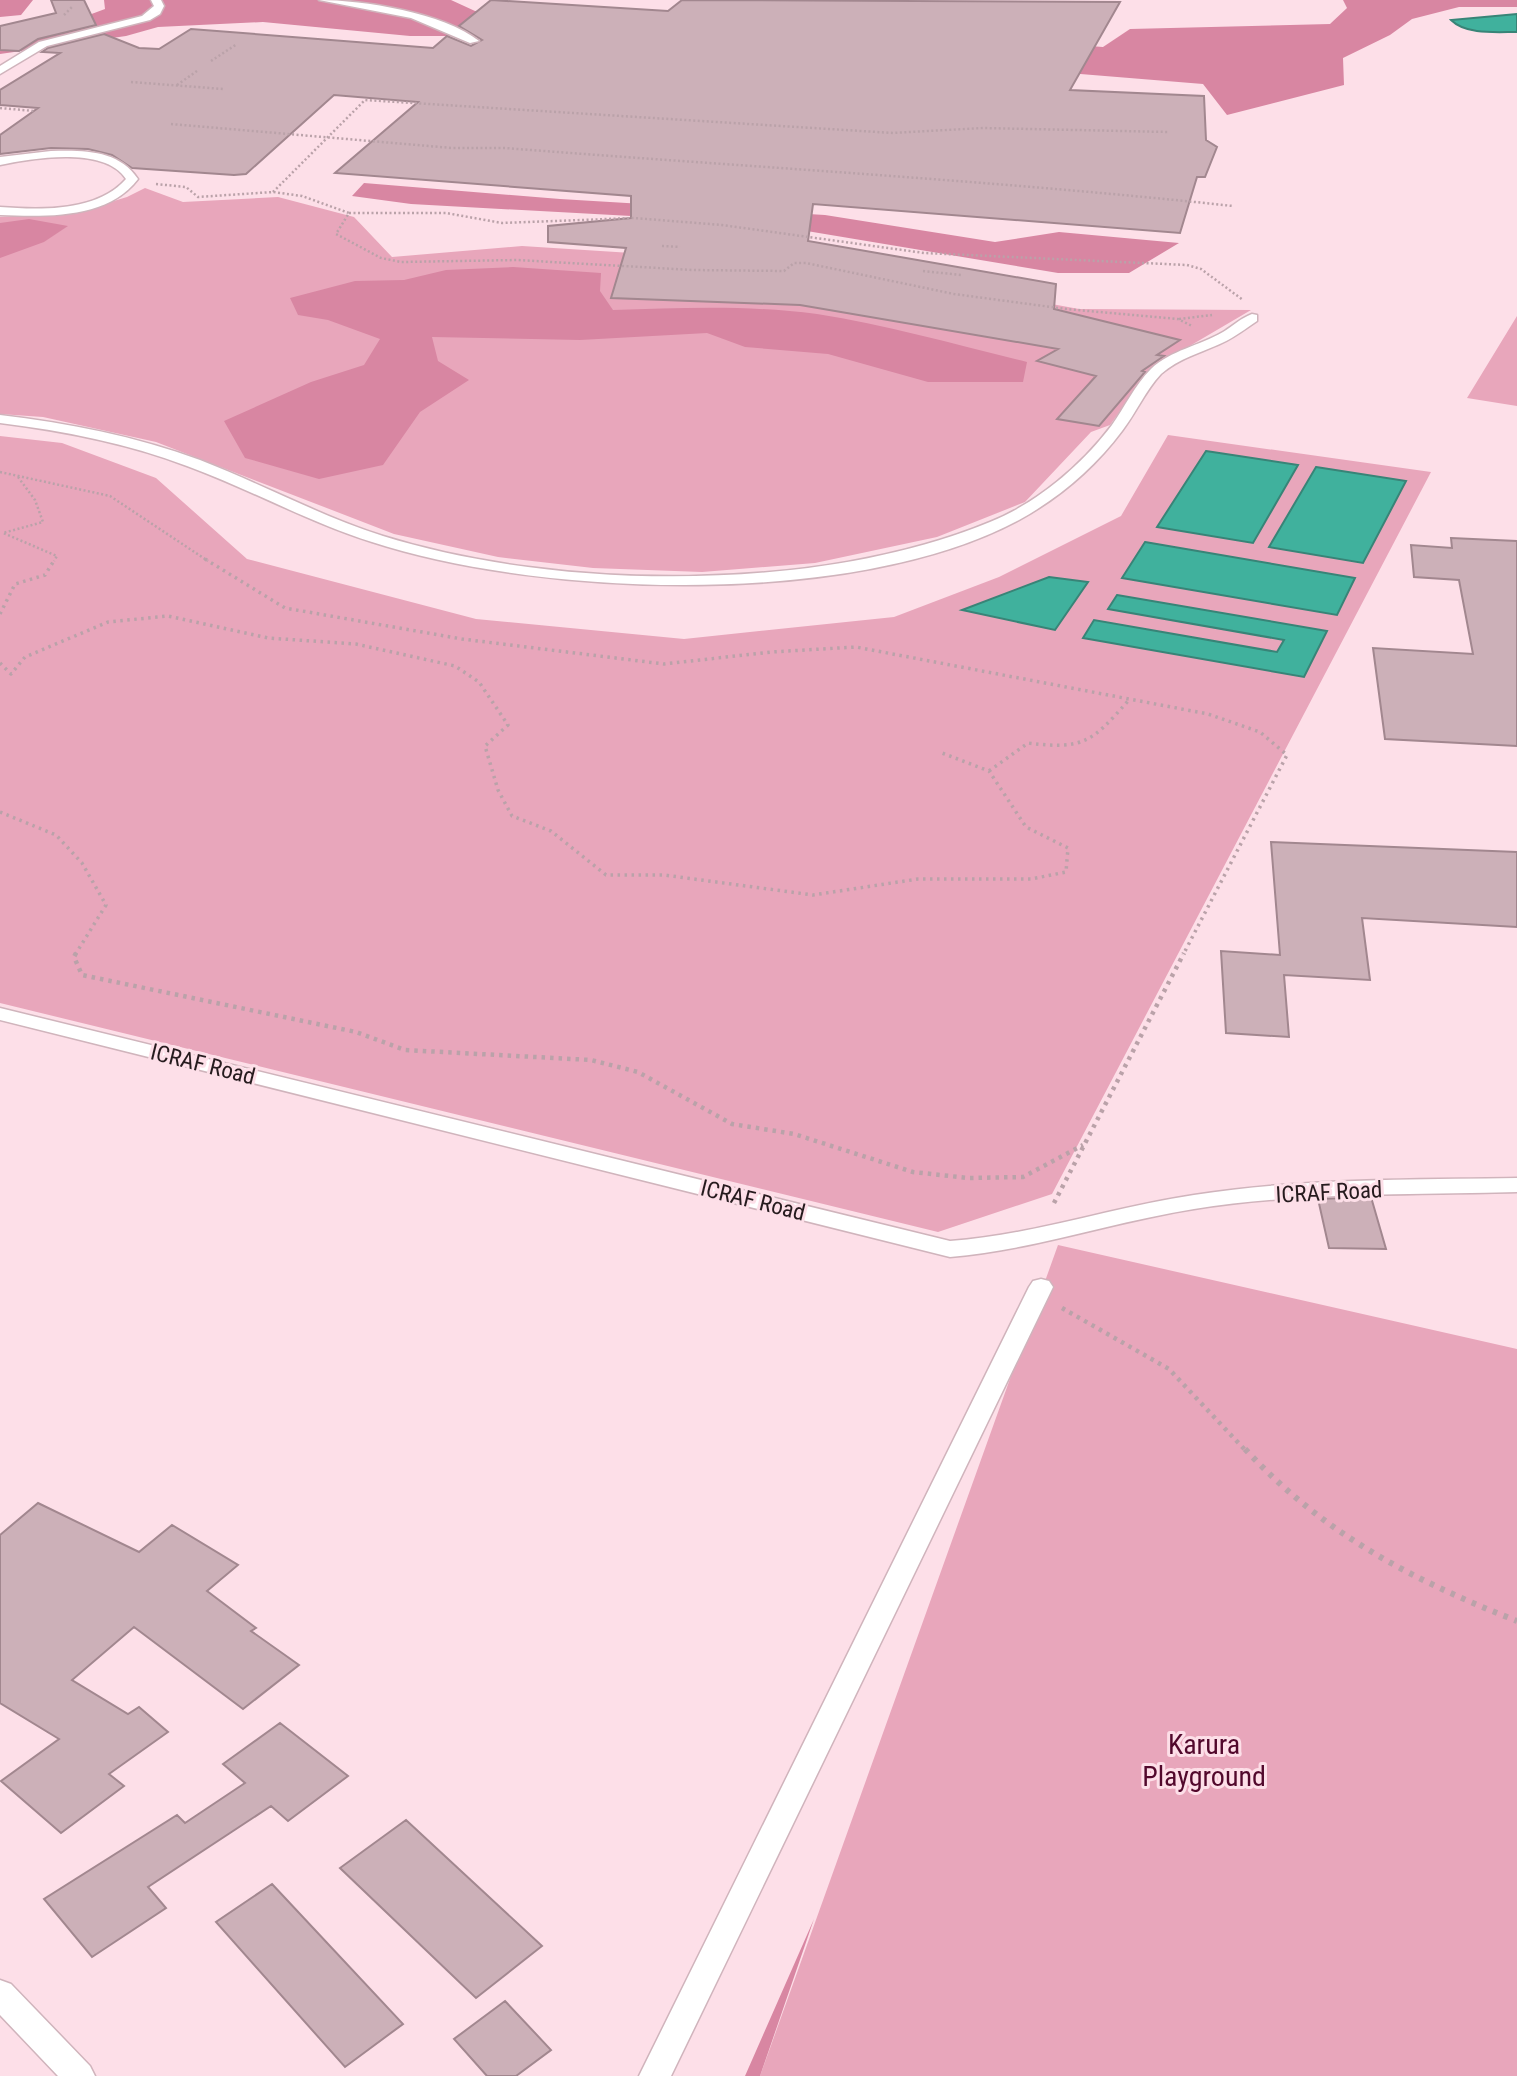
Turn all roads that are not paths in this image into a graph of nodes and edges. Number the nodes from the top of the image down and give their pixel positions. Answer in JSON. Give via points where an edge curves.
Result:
{"nodes":[{"id":1,"x":156,"y":0,"type":"edge"},
{"id":2,"x":324,"y":0,"type":"edge"},
{"id":3,"x":474,"y":41,"type":"dead end"},
{"id":4,"x":0,"y":71,"type":"edge"},
{"id":5,"x":0,"y":161,"type":"edge"},
{"id":6,"x":1,"y":212,"type":"edge"},
{"id":7,"x":1247,"y":313,"type":"road end"},
{"id":8,"x":0,"y":419,"type":"edge"},
{"id":9,"x":0,"y":1014,"type":"edge"},
{"id":10,"x":1517,"y":1185,"type":"edge"},
{"id":11,"x":1041,"y":1287,"type":"road end"},
{"id":12,"x":0,"y":1994,"type":"edge"},
{"id":13,"x":79,"y":2076,"type":"edge"},
{"id":14,"x":654,"y":2076,"type":"edge"}],
"edges":[{"from":1,"to":4,"type":"lane","via":[[156,12],[146,18],[43,44]]},
{"from":2,"to":3,"type":"lane","via":[[413,15]]},
{"from":5,"to":6,"type":"lane","via":[[60,154],[105,159],[130,171],[132,178],[127,187],[98,202]]},
{"from":7,"to":8,"type":"lane","via":[[1225,337],[1186,351],[1158,369],[1119,425],[1074,477],[997,526],[934,550],[859,565],[719,580],[563,574],[437,556],[377,540],[191,462],[113,438]]},
{"from":9,"to":10,"type":"lane","name":"ICRAF Road","via":[[950,1249],[984,1247],[1196,1202],[1278,1194]]},
{"from":11,"to":14,"type":"lane"},
{"from":12,"to":13,"type":"lane"}]}
